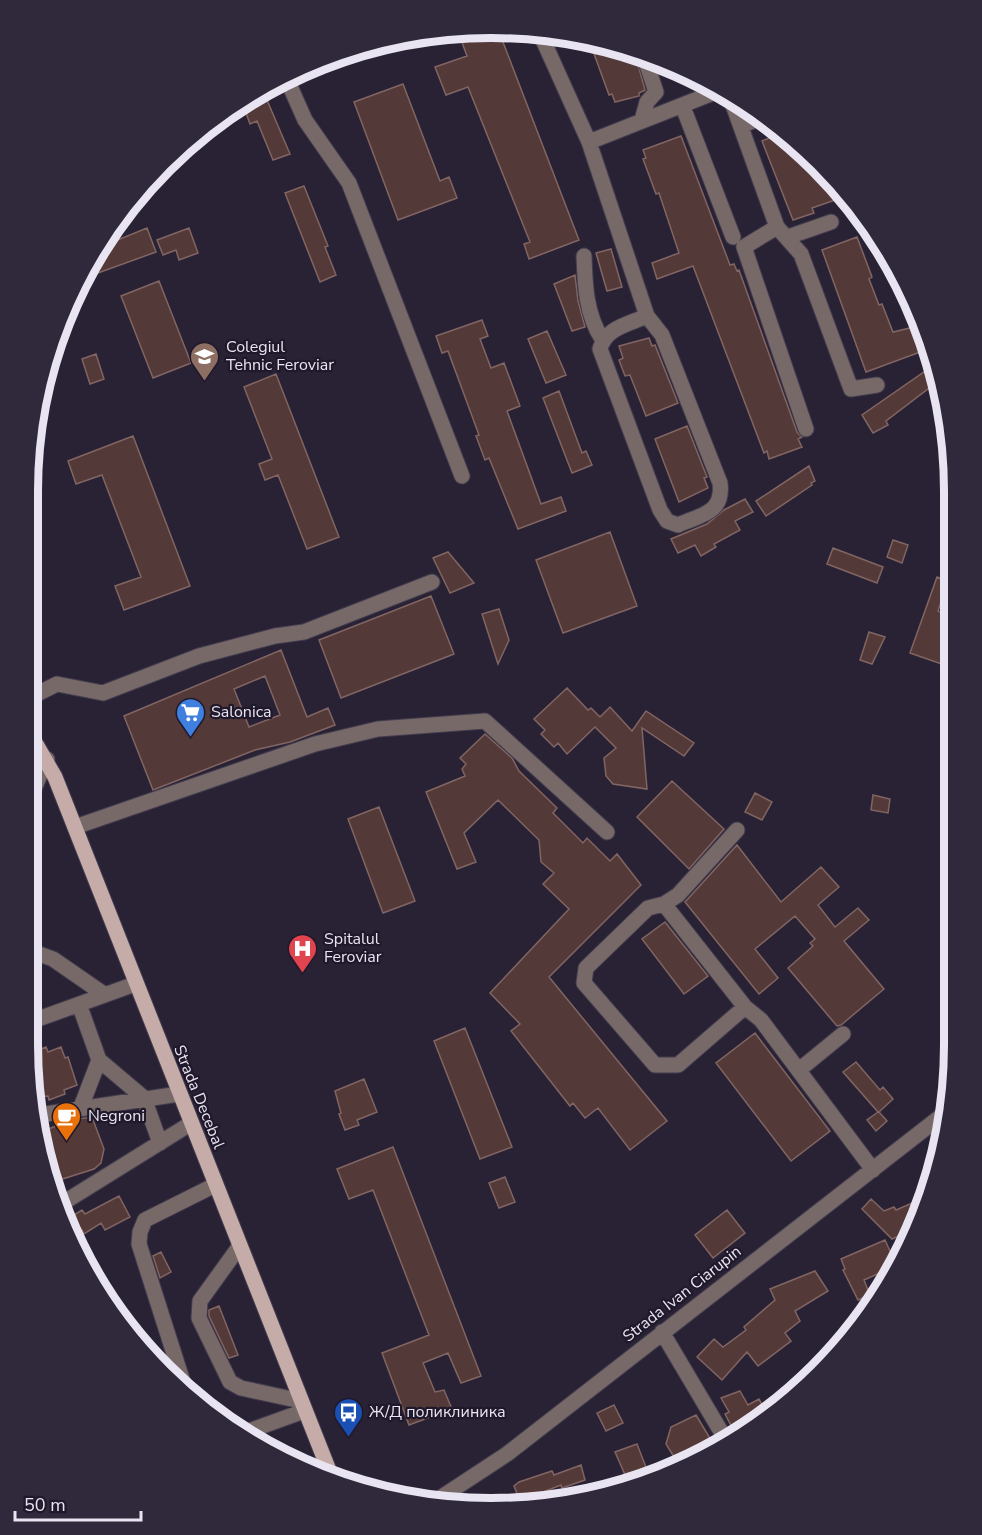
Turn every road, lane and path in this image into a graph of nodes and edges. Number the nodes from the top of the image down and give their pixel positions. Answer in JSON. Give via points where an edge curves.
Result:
{"nodes":[{"id":1,"x":543,"y":40,"type":"edge"},
{"id":2,"x":647,"y":66,"type":"edge"},
{"id":3,"x":289,"y":84,"type":"edge"},
{"id":4,"x":711,"y":94,"type":"edge"},
{"id":5,"x":683,"y":107,"type":"junction"},
{"id":6,"x":734,"y":109,"type":"edge"},
{"id":7,"x":642,"y":120,"type":"junction"},
{"id":8,"x":753,"y":121,"type":"edge"},
{"id":9,"x":741,"y":126,"type":"junction"},
{"id":10,"x":589,"y":142,"type":"junction"},
{"id":11,"x":831,"y":222,"type":"dead end"},
{"id":12,"x":782,"y":232,"type":"junction"},
{"id":13,"x":733,"y":237,"type":"dead end"},
{"id":14,"x":584,"y":256,"type":"dead end"},
{"id":15,"x":647,"y":316,"type":"junction"},
{"id":16,"x":602,"y":339,"type":"junction"},
{"id":17,"x":877,"y":385,"type":"dead end"},
{"id":18,"x":806,"y":429,"type":"dead end"},
{"id":19,"x":462,"y":476,"type":"dead end"},
{"id":20,"x":432,"y":582,"type":"dead end"},
{"id":21,"x":38,"y":694,"type":"edge"},
{"id":22,"x":38,"y":746,"type":"edge"},
{"id":23,"x":47,"y":759,"type":"junction"},
{"id":24,"x":38,"y":780,"type":"edge"},
{"id":25,"x":75,"y":827,"type":"junction"},
{"id":26,"x":737,"y":830,"type":"dead end"},
{"id":27,"x":607,"y":832,"type":"dead end"},
{"id":28,"x":664,"y":904,"type":"junction"},
{"id":29,"x":38,"y":954,"type":"edge"},
{"id":30,"x":135,"y":984,"type":"junction"},
{"id":31,"x":105,"y":995,"type":"junction"},
{"id":32,"x":79,"y":1004,"type":"junction"},
{"id":33,"x":745,"y":1007,"type":"junction"},
{"id":34,"x":38,"y":1019,"type":"edge"},
{"id":35,"x":843,"y":1034,"type":"dead end"},
{"id":36,"x":99,"y":1060,"type":"junction"},
{"id":37,"x":799,"y":1070,"type":"junction"},
{"id":38,"x":178,"y":1094,"type":"junction"},
{"id":39,"x":144,"y":1098,"type":"junction"},
{"id":40,"x":81,"y":1107,"type":"junction"},
{"id":41,"x":43,"y":1114,"type":"edge"},
{"id":42,"x":190,"y":1124,"type":"junction"},
{"id":43,"x":937,"y":1125,"type":"edge"},
{"id":44,"x":160,"y":1143,"type":"junction"},
{"id":45,"x":873,"y":1170,"type":"junction"},
{"id":46,"x":215,"y":1185,"type":"junction"},
{"id":47,"x":66,"y":1201,"type":"edge"},
{"id":48,"x":239,"y":1247,"type":"junction"},
{"id":49,"x":662,"y":1332,"type":"junction"},
{"id":50,"x":181,"y":1375,"type":"edge"},
{"id":51,"x":302,"y":1406,"type":"junction"},
{"id":52,"x":252,"y":1429,"type":"edge"},
{"id":53,"x":723,"y":1434,"type":"edge"},
{"id":54,"x":328,"y":1467,"type":"edge"},
{"id":55,"x":444,"y":1495,"type":"edge"}],
"edges":[{"from":1,"to":10,"type":"street"},
{"from":2,"to":7,"type":"street","via":[[656,92],[647,102]]},
{"from":3,"to":19,"type":"street","via":[[305,120],[349,183]]},
{"from":4,"to":5,"type":"street"},
{"from":5,"to":7,"type":"street"},
{"from":5,"to":13,"type":"street"},
{"from":6,"to":9,"type":"street"},
{"from":7,"to":10,"type":"street"},
{"from":8,"to":9,"type":"street"},
{"from":9,"to":12,"type":"street"},
{"from":10,"to":15,"type":"street"},
{"from":11,"to":12,"type":"street"},
{"from":12,"to":17,"type":"street","via":[[801,254],[851,389]]},
{"from":12,"to":18,"type":"street","via":[[744,247]]},
{"from":14,"to":16,"type":"street","via":[[592,323]]},
{"from":15,"to":16,"type":"street"},
{"from":15,"to":16,"type":"street","via":[[662,335],[720,483],[722,496],[716,508],[678,525],[666,521],[600,349]]},
{"from":20,"to":21,"type":"street","via":[[304,632],[199,656],[103,693],[57,684]]},
{"from":22,"to":23,"type":"main road","name":"Strada Decebal"},
{"from":23,"to":24,"type":"street"},
{"from":23,"to":25,"type":"main road","name":"Strada Decebal"},
{"from":25,"to":27,"type":"street","via":[[315,744],[378,729],[485,721]]},
{"from":25,"to":30,"type":"main road","name":"Strada Decebal"},
{"from":26,"to":28,"type":"street","via":[[678,895]]},
{"from":28,"to":33,"type":"street"},
{"from":28,"to":33,"type":"street","via":[[648,908],[586,968],[584,983],[655,1065],[678,1065]]},
{"from":29,"to":31,"type":"street","via":[[53,959]]},
{"from":30,"to":31,"type":"street"},
{"from":30,"to":38,"type":"main road","name":"Strada Decebal"},
{"from":31,"to":32,"type":"street"},
{"from":32,"to":34,"type":"street"},
{"from":32,"to":36,"type":"street"},
{"from":33,"to":37,"type":"street","via":[[761,1020]]},
{"from":35,"to":37,"type":"street"},
{"from":36,"to":39,"type":"street"},
{"from":36,"to":40,"type":"street"},
{"from":37,"to":45,"type":"street"},
{"from":38,"to":39,"type":"street"},
{"from":38,"to":42,"type":"main road","name":"Strada Decebal"},
{"from":39,"to":40,"type":"street"},
{"from":39,"to":44,"type":"street"},
{"from":40,"to":41,"type":"street"},
{"from":42,"to":44,"type":"street"},
{"from":42,"to":46,"type":"main road","name":"Strada Decebal"},
{"from":43,"to":45,"type":"street","name":"Strada Ivan Ciarupin"},
{"from":44,"to":47,"type":"street"},
{"from":45,"to":49,"type":"street","name":"Strada Ivan Ciarupin"},
{"from":46,"to":48,"type":"main road","name":"Strada Decebal"},
{"from":46,"to":50,"type":"street","via":[[145,1220],[140,1232],[139,1244]]},
{"from":48,"to":51,"type":"main road","name":"Strada Decebal"},
{"from":48,"to":51,"type":"street","via":[[200,1301],[199,1318],[230,1382]]},
{"from":49,"to":53,"type":"street"},
{"from":49,"to":55,"type":"street","name":"Strada Ivan Ciarupin","via":[[507,1454]]},
{"from":51,"to":52,"type":"street"},
{"from":51,"to":54,"type":"main road","name":"Strada Decebal"}]}
